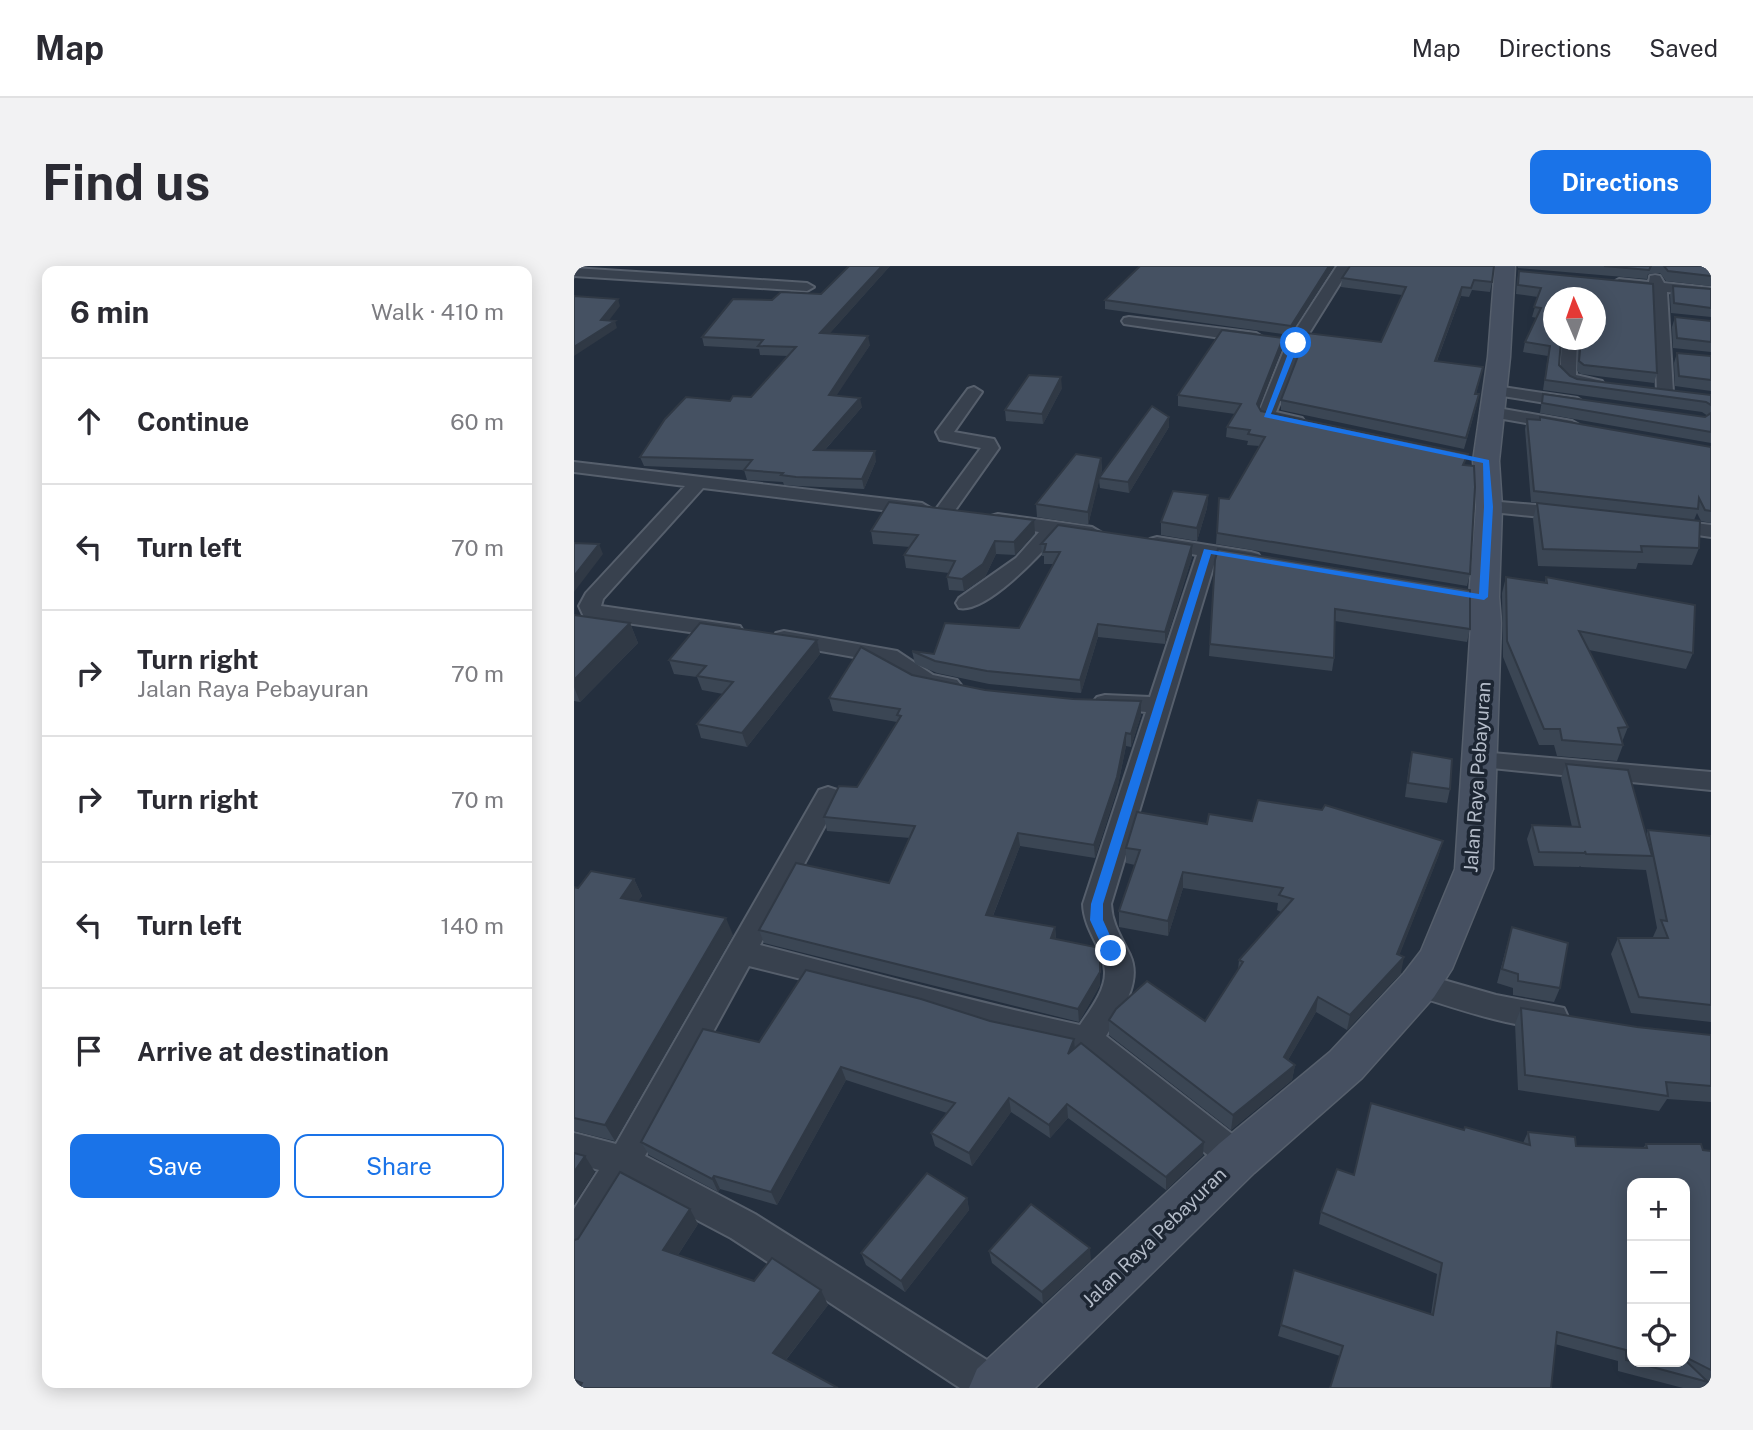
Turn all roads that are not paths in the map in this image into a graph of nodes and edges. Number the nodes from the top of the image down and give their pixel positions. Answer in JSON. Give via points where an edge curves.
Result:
{"nodes":[{"id":1,"x":1344,"y":266,"type":"edge"},
{"id":2,"x":1510,"y":271,"type":"edge"},
{"id":3,"x":574,"y":272,"type":"edge"},
{"id":4,"x":1606,"y":278,"type":"edge"},
{"id":5,"x":1656,"y":283,"type":"junction"},
{"id":6,"x":1711,"y":284,"type":"edge"},
{"id":7,"x":807,"y":287,"type":"dead end"},
{"id":8,"x":1711,"y":292,"type":"edge"},
{"id":9,"x":1129,"y":321,"type":"dead end"},
{"id":10,"x":1282,"y":342,"type":"junction"},
{"id":11,"x":1569,"y":350,"type":"edge"},
{"id":12,"x":1619,"y":387,"type":"edge"},
{"id":13,"x":974,"y":392,"type":"dead end"},
{"id":14,"x":1666,"y":392,"type":"edge"},
{"id":15,"x":1494,"y":402,"type":"junction"},
{"id":16,"x":1592,"y":405,"type":"edge"},
{"id":17,"x":1311,"y":426,"type":"edge"},
{"id":18,"x":1586,"y":429,"type":"edge"},
{"id":19,"x":574,"y":467,"type":"edge"},
{"id":20,"x":699,"y":482,"type":"junction"},
{"id":21,"x":1489,"y":507,"type":"junction"},
{"id":22,"x":944,"y":512,"type":"junction"},
{"id":23,"x":1587,"y":515,"type":"edge"},
{"id":24,"x":1640,"y":522,"type":"edge"},
{"id":25,"x":1054,"y":527,"type":"junction"},
{"id":26,"x":1711,"y":531,"type":"edge"},
{"id":27,"x":1115,"y":537,"type":"edge"},
{"id":28,"x":1142,"y":541,"type":"edge"},
{"id":29,"x":1208,"y":551,"type":"junction"},
{"id":30,"x":1273,"y":562,"type":"edge"},
{"id":31,"x":967,"y":603,"type":"dead end"},
{"id":32,"x":964,"y":688,"type":"edge"},
{"id":33,"x":1084,"y":702,"type":"edge"},
{"id":34,"x":1160,"y":705,"type":"junction"},
{"id":35,"x":1481,"y":760,"type":"junction"},
{"id":36,"x":1711,"y":781,"type":"edge"},
{"id":37,"x":828,"y":796,"type":"dead end"},
{"id":38,"x":740,"y":952,"type":"junction"},
{"id":39,"x":1419,"y":985,"type":"junction"},
{"id":40,"x":1583,"y":1022,"type":"edge"},
{"id":41,"x":1088,"y":1040,"type":"junction"},
{"id":42,"x":574,"y":1148,"type":"edge"},
{"id":43,"x":1237,"y":1158,"type":"junction"},
{"id":44,"x":624,"y":1162,"type":"junction"},
{"id":45,"x":574,"y":1240,"type":"edge"},
{"id":46,"x":995,"y":1388,"type":"edge"}],
"edges":[{"from":1,"to":10,"type":"street"},
{"from":2,"to":15,"type":"main road","name":"Jalan Raya Pebayuran"},
{"from":3,"to":7,"type":"street"},
{"from":4,"to":5,"type":"street"},
{"from":5,"to":6,"type":"street"},
{"from":5,"to":8,"type":"street"},
{"from":5,"to":14,"type":"street","via":[[1667,319]]},
{"from":9,"to":10,"type":"street"},
{"from":10,"to":17,"type":"street","via":[[1267,415]]},
{"from":11,"to":12,"type":"street","via":[[1568,377],[1574,382]]},
{"from":13,"to":22,"type":"street","via":[[946,436],[988,443],[990,448]]},
{"from":15,"to":16,"type":"street"},
{"from":15,"to":18,"type":"street"},
{"from":15,"to":21,"type":"main road","name":"Jalan Raya Pebayuran","via":[[1480,460]]},
{"from":19,"to":20,"type":"street"},
{"from":20,"to":22,"type":"street"},
{"from":20,"to":32,"type":"street","via":[[593,597],[592,612],[889,656],[926,681]]},
{"from":21,"to":23,"type":"street"},
{"from":21,"to":35,"type":"main road","name":"Jalan Raya Pebayuran","via":[[1477,596],[1486,623]]},
{"from":22,"to":25,"type":"street"},
{"from":24,"to":26,"type":"street"},
{"from":25,"to":27,"type":"street"},
{"from":25,"to":31,"type":"street","via":[[1023,562]]},
{"from":28,"to":29,"type":"street"},
{"from":29,"to":30,"type":"street"},
{"from":29,"to":34,"type":"street"},
{"from":33,"to":34,"type":"street"},
{"from":34,"to":41,"type":"street","via":[[1097,904],[1097,920],[1120,968],[1119,981]]},
{"from":35,"to":36,"type":"street"},
{"from":35,"to":39,"type":"main road","name":"Jalan Raya Pebayuran","via":[[1474,870],[1438,958]]},
{"from":37,"to":38,"type":"street"},
{"from":38,"to":41,"type":"street"},
{"from":38,"to":44,"type":"street"},
{"from":39,"to":40,"type":"street","via":[[1496,1007]]},
{"from":39,"to":43,"type":"main road","name":"Jalan Raya Pebayuran","via":[[1346,1065]]},
{"from":41,"to":43,"type":"street"},
{"from":42,"to":44,"type":"street"},
{"from":43,"to":46,"type":"main road","name":"Jalan Raya Pebayuran"},
{"from":44,"to":45,"type":"street"},
{"from":44,"to":46,"type":"street","via":[[743,1226]]}]}
